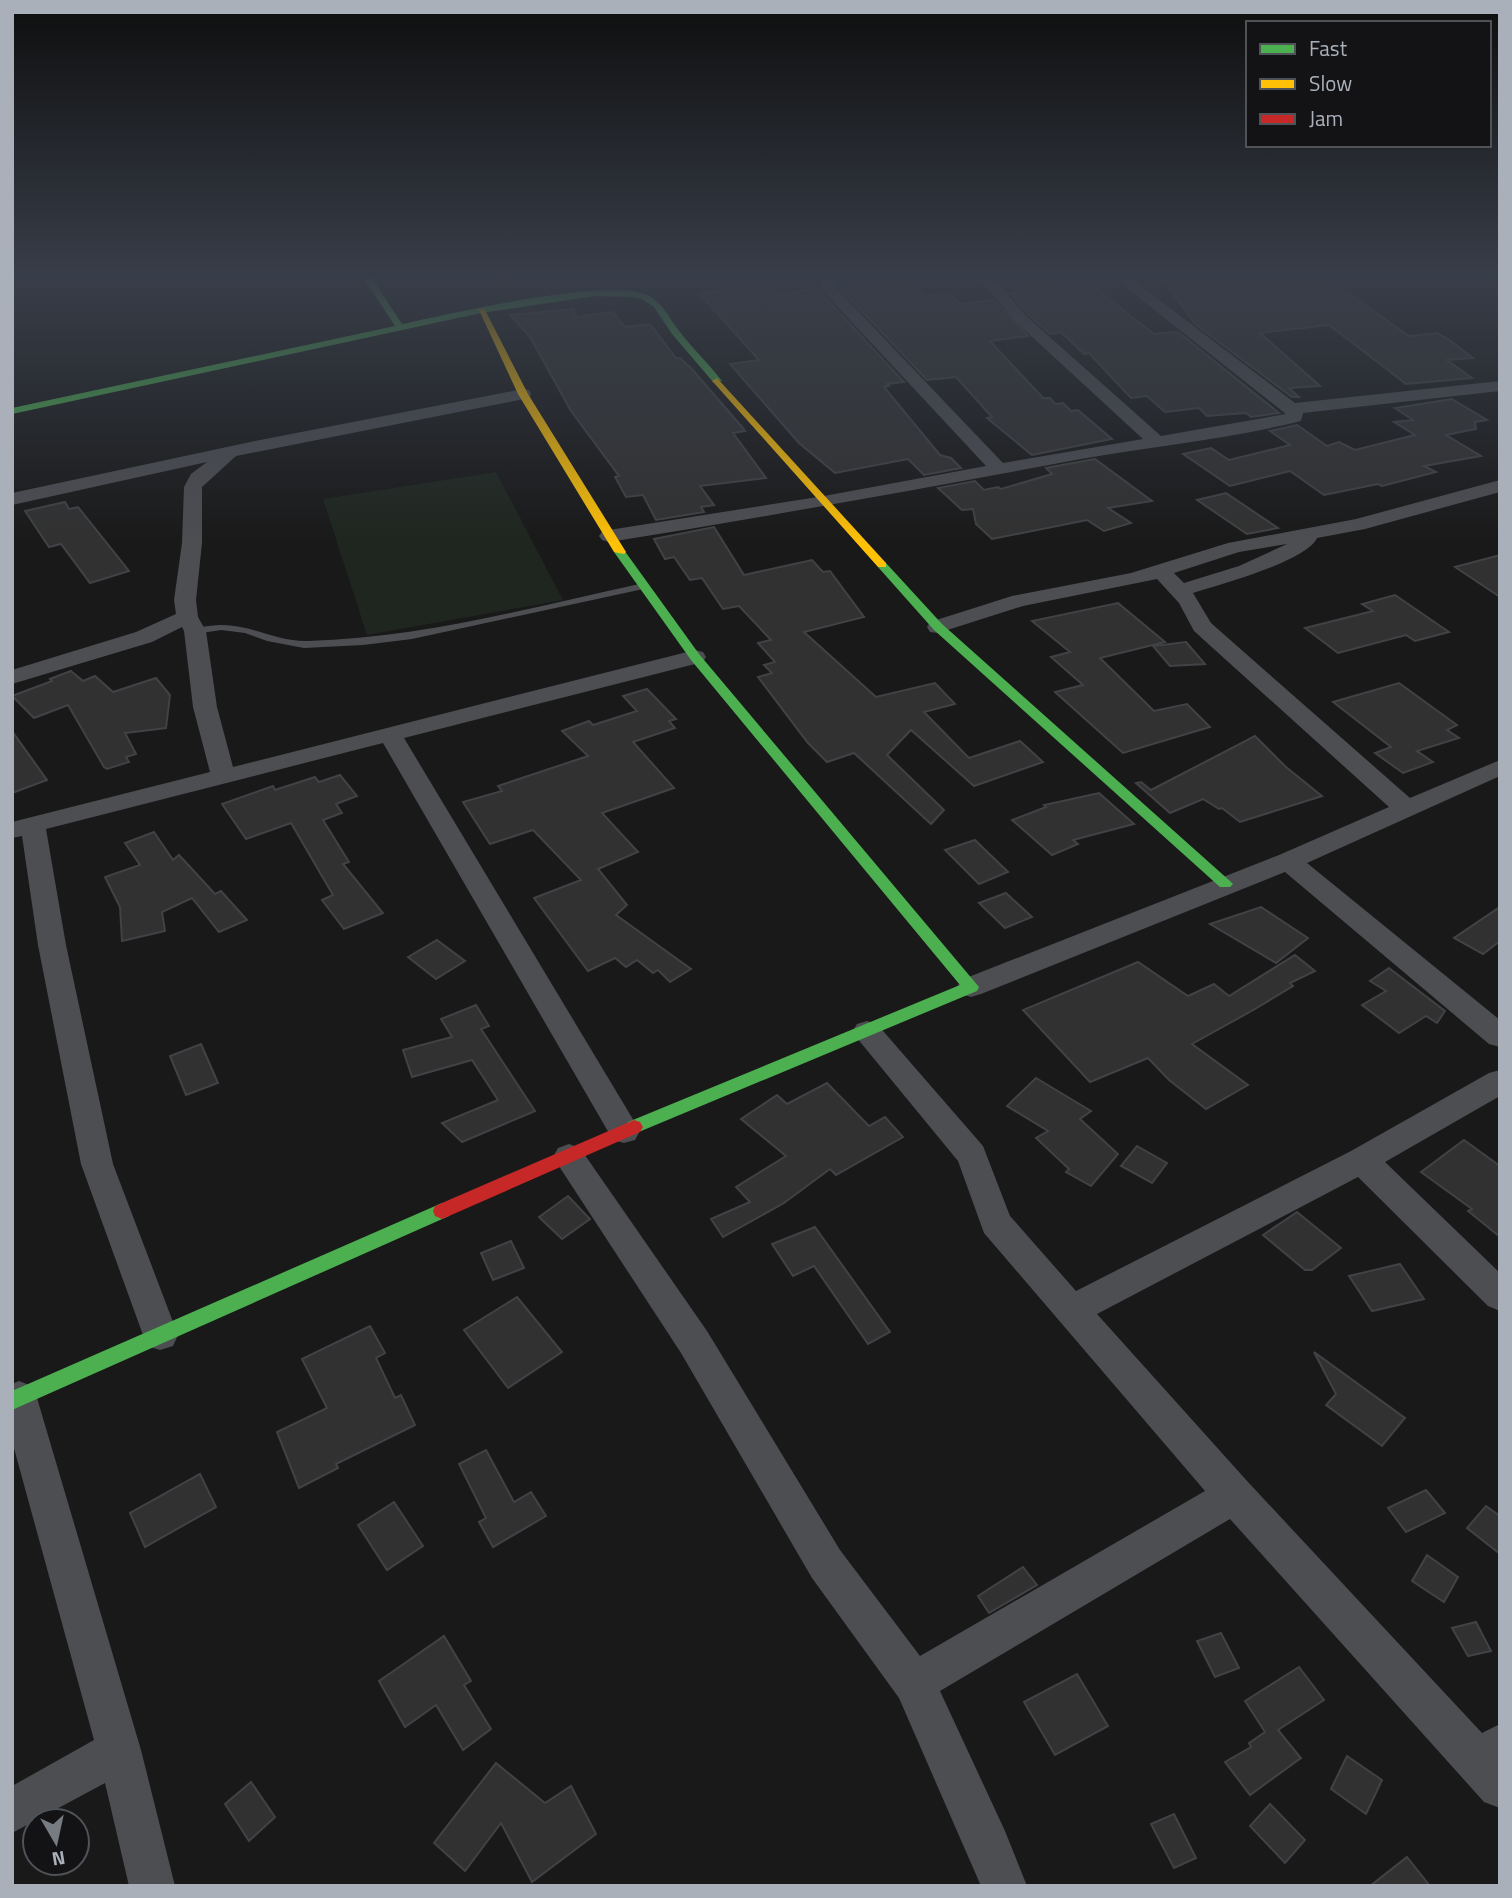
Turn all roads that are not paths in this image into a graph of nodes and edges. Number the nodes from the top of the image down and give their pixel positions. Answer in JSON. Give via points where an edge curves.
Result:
{"nodes":[{"id":1,"x":219,"y":366,"type":"edge"},
{"id":2,"x":509,"y":366,"type":"edge"},
{"id":3,"x":704,"y":366,"type":"edge"},
{"id":4,"x":901,"y":366,"type":"edge"},
{"id":5,"x":1073,"y":366,"type":"edge"},
{"id":6,"x":1235,"y":366,"type":"edge"},
{"id":7,"x":1500,"y":386,"type":"edge"},
{"id":8,"x":523,"y":394,"type":"junction"},
{"id":9,"x":1292,"y":409,"type":"junction"},
{"id":10,"x":12,"y":411,"type":"edge"},
{"id":11,"x":1156,"y":441,"type":"junction"},
{"id":12,"x":233,"y":451,"type":"junction"},
{"id":13,"x":1000,"y":470,"type":"junction"},
{"id":14,"x":1500,"y":486,"type":"edge"},
{"id":15,"x":12,"y":499,"type":"edge"},
{"id":16,"x":824,"y":502,"type":"junction"},
{"id":17,"x":1319,"y":531,"type":"junction"},
{"id":18,"x":609,"y":536,"type":"junction"},
{"id":19,"x":1161,"y":570,"type":"junction"},
{"id":20,"x":644,"y":586,"type":"junction"},
{"id":21,"x":1179,"y":591,"type":"junction"},
{"id":22,"x":191,"y":624,"type":"junction"},
{"id":23,"x":938,"y":627,"type":"junction"},
{"id":24,"x":695,"y":657,"type":"junction"},
{"id":25,"x":12,"y":677,"type":"edge"},
{"id":26,"x":390,"y":734,"type":"junction"},
{"id":27,"x":1500,"y":767,"type":"edge"},
{"id":28,"x":223,"y":776,"type":"junction"},
{"id":29,"x":1405,"y":807,"type":"junction"},
{"id":30,"x":23,"y":828,"type":"edge"},
{"id":31,"x":1288,"y":861,"type":"junction"},
{"id":32,"x":1225,"y":884,"type":"junction"},
{"id":33,"x":971,"y":987,"type":"junction"},
{"id":34,"x":867,"y":1032,"type":"junction"},
{"id":35,"x":1500,"y":1036,"type":"edge"},
{"id":36,"x":1500,"y":1081,"type":"edge"},
{"id":37,"x":624,"y":1131,"type":"junction"},
{"id":38,"x":569,"y":1157,"type":"junction"},
{"id":39,"x":1362,"y":1160,"type":"junction"},
{"id":40,"x":1500,"y":1296,"type":"edge"},
{"id":41,"x":1071,"y":1311,"type":"junction"},
{"id":42,"x":160,"y":1335,"type":"junction"},
{"id":43,"x":16,"y":1399,"type":"edge"},
{"id":44,"x":1234,"y":1495,"type":"junction"},
{"id":45,"x":914,"y":1683,"type":"junction"},
{"id":46,"x":119,"y":1750,"type":"junction"},
{"id":47,"x":1493,"y":1765,"type":"edge"},
{"id":48,"x":12,"y":1811,"type":"edge"},
{"id":49,"x":152,"y":1886,"type":"edge"},
{"id":50,"x":1003,"y":1886,"type":"edge"}],
"edges":[{"from":1,"to":10,"type":"street"},
{"from":2,"to":8,"type":"street"},
{"from":3,"to":16,"type":"street"},
{"from":4,"to":13,"type":"street"},
{"from":5,"to":11,"type":"street"},
{"from":6,"to":9,"type":"street"},
{"from":7,"to":9,"type":"street"},
{"from":8,"to":12,"type":"street"},
{"from":8,"to":18,"type":"street"},
{"from":9,"to":11,"type":"street","via":[[1295,417],[1281,422]]},
{"from":11,"to":13,"type":"street"},
{"from":12,"to":15,"type":"street"},
{"from":12,"to":22,"type":"street","via":[[205,471],[193,487],[185,600]]},
{"from":13,"to":16,"type":"street"},
{"from":14,"to":17,"type":"street","via":[[1358,525]]},
{"from":16,"to":18,"type":"street"},
{"from":16,"to":23,"type":"street"},
{"from":17,"to":19,"type":"street","via":[[1235,547]]},
{"from":17,"to":21,"type":"street","via":[[1265,563]]},
{"from":18,"to":20,"type":"street"},
{"from":19,"to":21,"type":"street"},
{"from":19,"to":23,"type":"street","via":[[1108,585],[1019,600]]},
{"from":20,"to":22,"type":"lane","via":[[412,636],[363,642],[304,645]]},
{"from":20,"to":24,"type":"street"},
{"from":21,"to":29,"type":"street","via":[[1202,626]]},
{"from":22,"to":25,"type":"street"},
{"from":22,"to":28,"type":"street"},
{"from":23,"to":32,"type":"street"},
{"from":24,"to":26,"type":"street"},
{"from":24,"to":33,"type":"street"},
{"from":26,"to":28,"type":"street"},
{"from":26,"to":37,"type":"street"},
{"from":27,"to":29,"type":"street"},
{"from":28,"to":30,"type":"street"},
{"from":29,"to":31,"type":"street"},
{"from":30,"to":42,"type":"street","via":[[97,1164]]},
{"from":31,"to":32,"type":"street"},
{"from":31,"to":35,"type":"street"},
{"from":32,"to":33,"type":"street"},
{"from":33,"to":34,"type":"street"},
{"from":34,"to":37,"type":"street"},
{"from":34,"to":41,"type":"street","via":[[972,1155],[996,1223]]},
{"from":36,"to":39,"type":"street"},
{"from":37,"to":38,"type":"street"},
{"from":38,"to":42,"type":"street"},
{"from":38,"to":45,"type":"street","via":[[694,1342],[826,1563]]},
{"from":39,"to":40,"type":"street"},
{"from":39,"to":41,"type":"street"},
{"from":41,"to":44,"type":"street"},
{"from":42,"to":43,"type":"street"},
{"from":43,"to":46,"type":"street"},
{"from":44,"to":45,"type":"street"},
{"from":44,"to":47,"type":"street"},
{"from":45,"to":50,"type":"street"},
{"from":46,"to":48,"type":"street"},
{"from":46,"to":49,"type":"street"}]}
